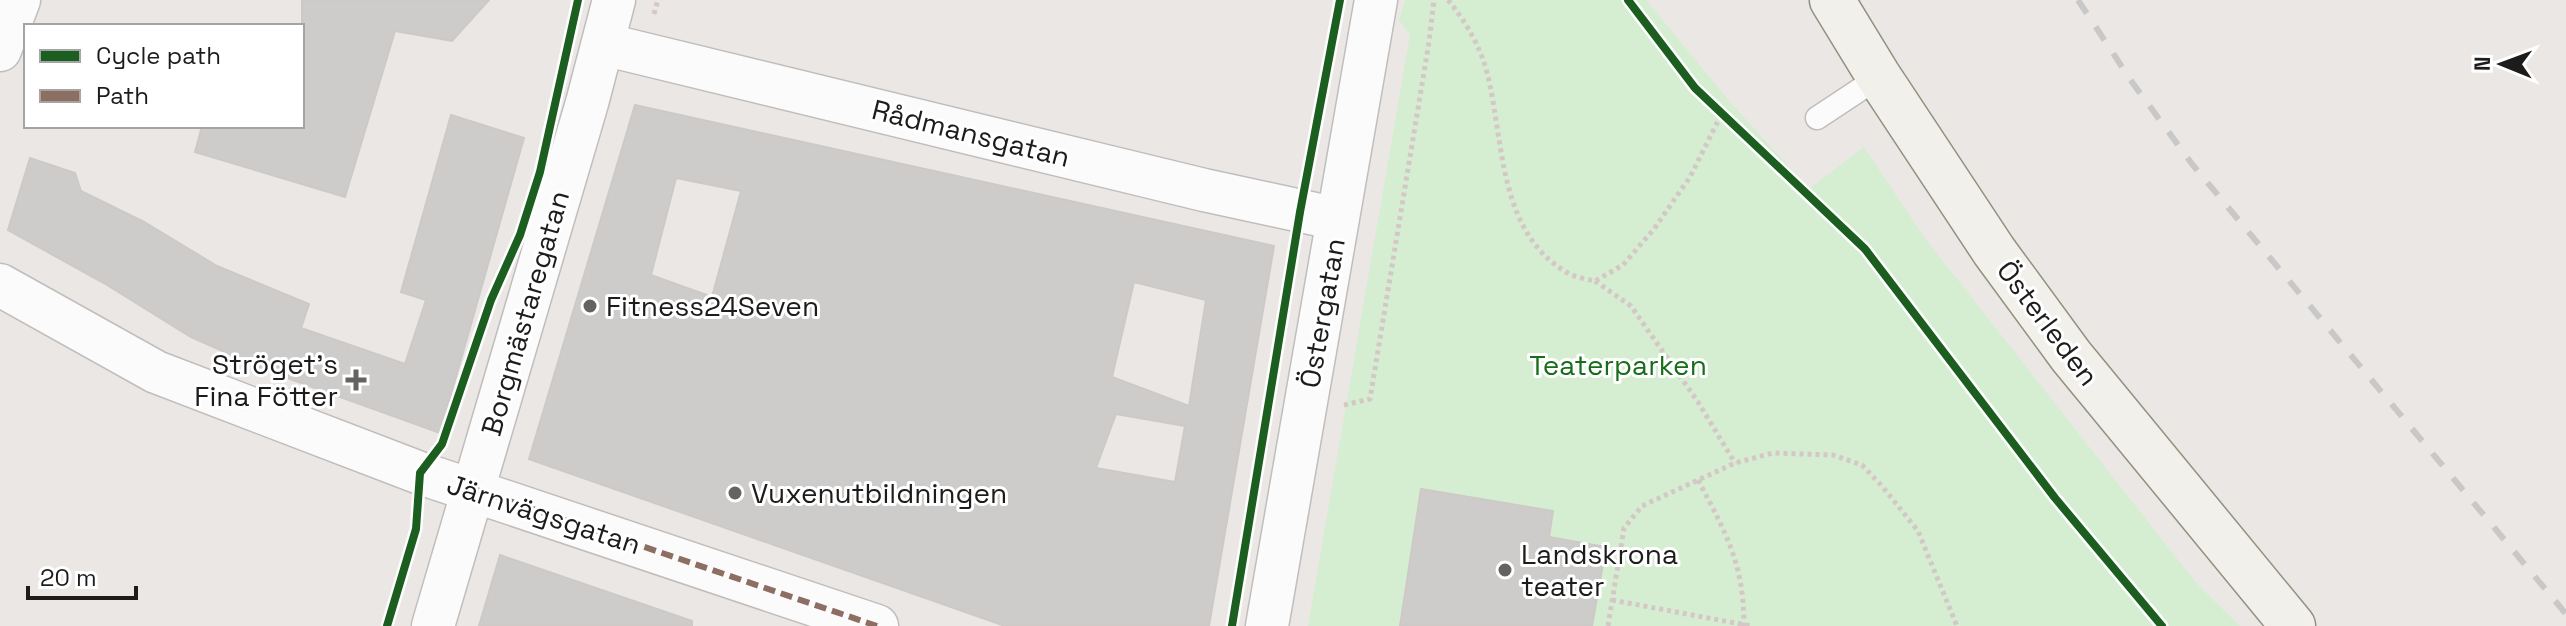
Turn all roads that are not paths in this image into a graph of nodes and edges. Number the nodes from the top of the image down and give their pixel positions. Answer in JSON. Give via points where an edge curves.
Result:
{"nodes":[{"id":1,"x":19,"y":0,"type":"edge"},
{"id":2,"x":614,"y":0,"type":"edge"},
{"id":3,"x":1376,"y":0,"type":"edge"},
{"id":4,"x":1832,"y":0,"type":"edge"},
{"id":5,"x":603,"y":44,"type":"junction"},
{"id":6,"x":0,"y":50,"type":"edge"},
{"id":7,"x":1879,"y":77,"type":"junction"},
{"id":8,"x":1817,"y":118,"type":"dead end"},
{"id":9,"x":1338,"y":219,"type":"junction"},
{"id":10,"x":0,"y":285,"type":"edge"},
{"id":11,"x":474,"y":489,"type":"junction"},
{"id":12,"x":433,"y":626,"type":"edge"},
{"id":13,"x":877,"y":626,"type":"edge"},
{"id":14,"x":1267,"y":626,"type":"edge"},
{"id":15,"x":2293,"y":626,"type":"edge"}],
"edges":[{"from":1,"to":6,"type":"street"},
{"from":2,"to":5,"type":"street","name":"Borgmästaregatan"},
{"from":3,"to":9,"type":"street","name":"Östergatan"},
{"from":4,"to":7,"type":"street","name":"Österleden"},
{"from":5,"to":9,"type":"street","name":"Rådmansgatan"},
{"from":5,"to":11,"type":"street","name":"Borgmästaregatan"},
{"from":7,"to":8,"type":"lane"},
{"from":7,"to":15,"type":"street","name":"Österleden","via":[[2071,356]]},
{"from":9,"to":14,"type":"street","name":"Östergatan"},
{"from":10,"to":11,"type":"street","name":"Järnvägsgatan","via":[[156,372]]},
{"from":11,"to":12,"type":"street","name":"Borgmästaregatan"},
{"from":11,"to":13,"type":"street","name":"Järnvägsgatan"}]}
